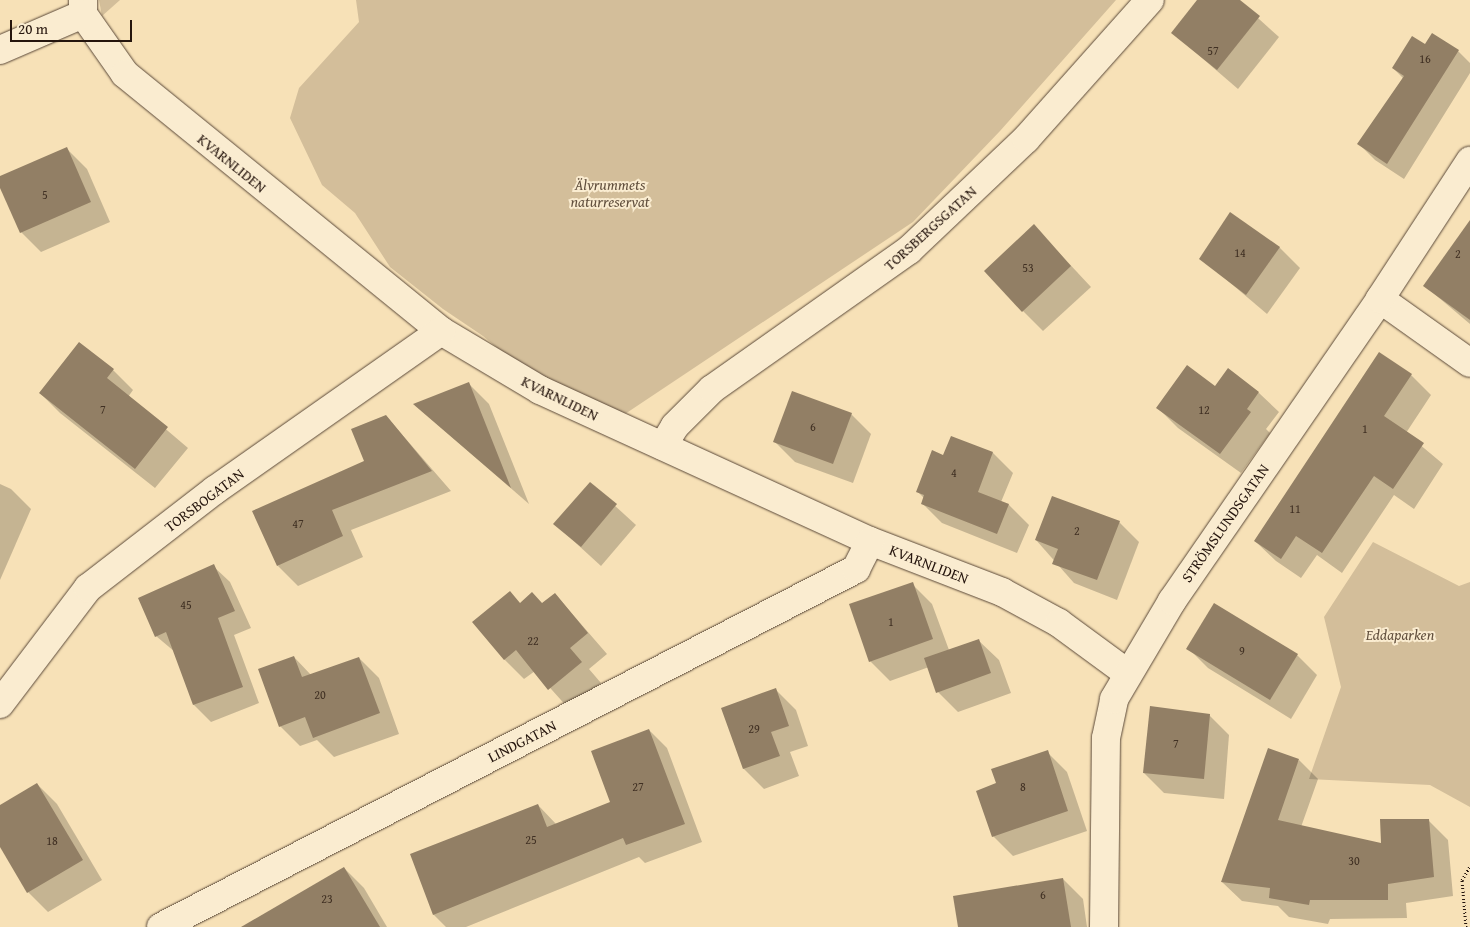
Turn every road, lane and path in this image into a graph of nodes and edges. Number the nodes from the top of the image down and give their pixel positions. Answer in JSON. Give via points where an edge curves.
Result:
{"nodes":[{"id":1,"x":1150,"y":0,"type":"edge"},
{"id":2,"x":83,"y":7,"type":"edge"},
{"id":3,"x":0,"y":50,"type":"edge"},
{"id":4,"x":1470,"y":161,"type":"edge"},
{"id":5,"x":1380,"y":299,"type":"junction"},
{"id":6,"x":441,"y":331,"type":"junction"},
{"id":7,"x":1470,"y":363,"type":"edge"},
{"id":8,"x":663,"y":446,"type":"junction"},
{"id":9,"x":870,"y":541,"type":"junction"},
{"id":10,"x":1127,"y":673,"type":"junction"},
{"id":11,"x":0,"y":704,"type":"edge"},
{"id":12,"x":1470,"y":866,"type":"edge"},
{"id":13,"x":161,"y":927,"type":"edge"},
{"id":14,"x":1104,"y":927,"type":"edge"},
{"id":15,"x":1466,"y":927,"type":"edge"}],
"edges":[{"from":1,"to":8,"type":"street","name":"TORSBERGSGATAN","via":[[1026,139],[909,250],[712,388],[675,426]]},
{"from":2,"to":3,"type":"street"},
{"from":2,"to":6,"type":"street","name":"KVARNLIDEN","via":[[125,74]]},
{"from":4,"to":5,"type":"street","name":"STRÖMSLUNDSGATAN"},
{"from":5,"to":7,"type":"street"},
{"from":5,"to":10,"type":"street","name":"STRÖMSLUNDSGATAN","via":[[1172,600]]},
{"from":6,"to":8,"type":"street","name":"KVARNLIDEN","via":[[540,390]]},
{"from":6,"to":11,"type":"street","name":"TORSBOGATAN","via":[[215,490],[88,588]]},
{"from":8,"to":9,"type":"street","name":"KVARNLIDEN"},
{"from":9,"to":10,"type":"street","name":"KVARNLIDEN","via":[[1002,592],[1059,623]]},
{"from":9,"to":13,"type":"street","name":"LINDGATAN","via":[[856,569]]},
{"from":10,"to":14,"type":"street","name":"STRÖMSLUNDSGATAN","via":[[1114,699],[1106,738]]},
{"from":12,"to":15,"type":"path","via":[[1462,880]]}]}
